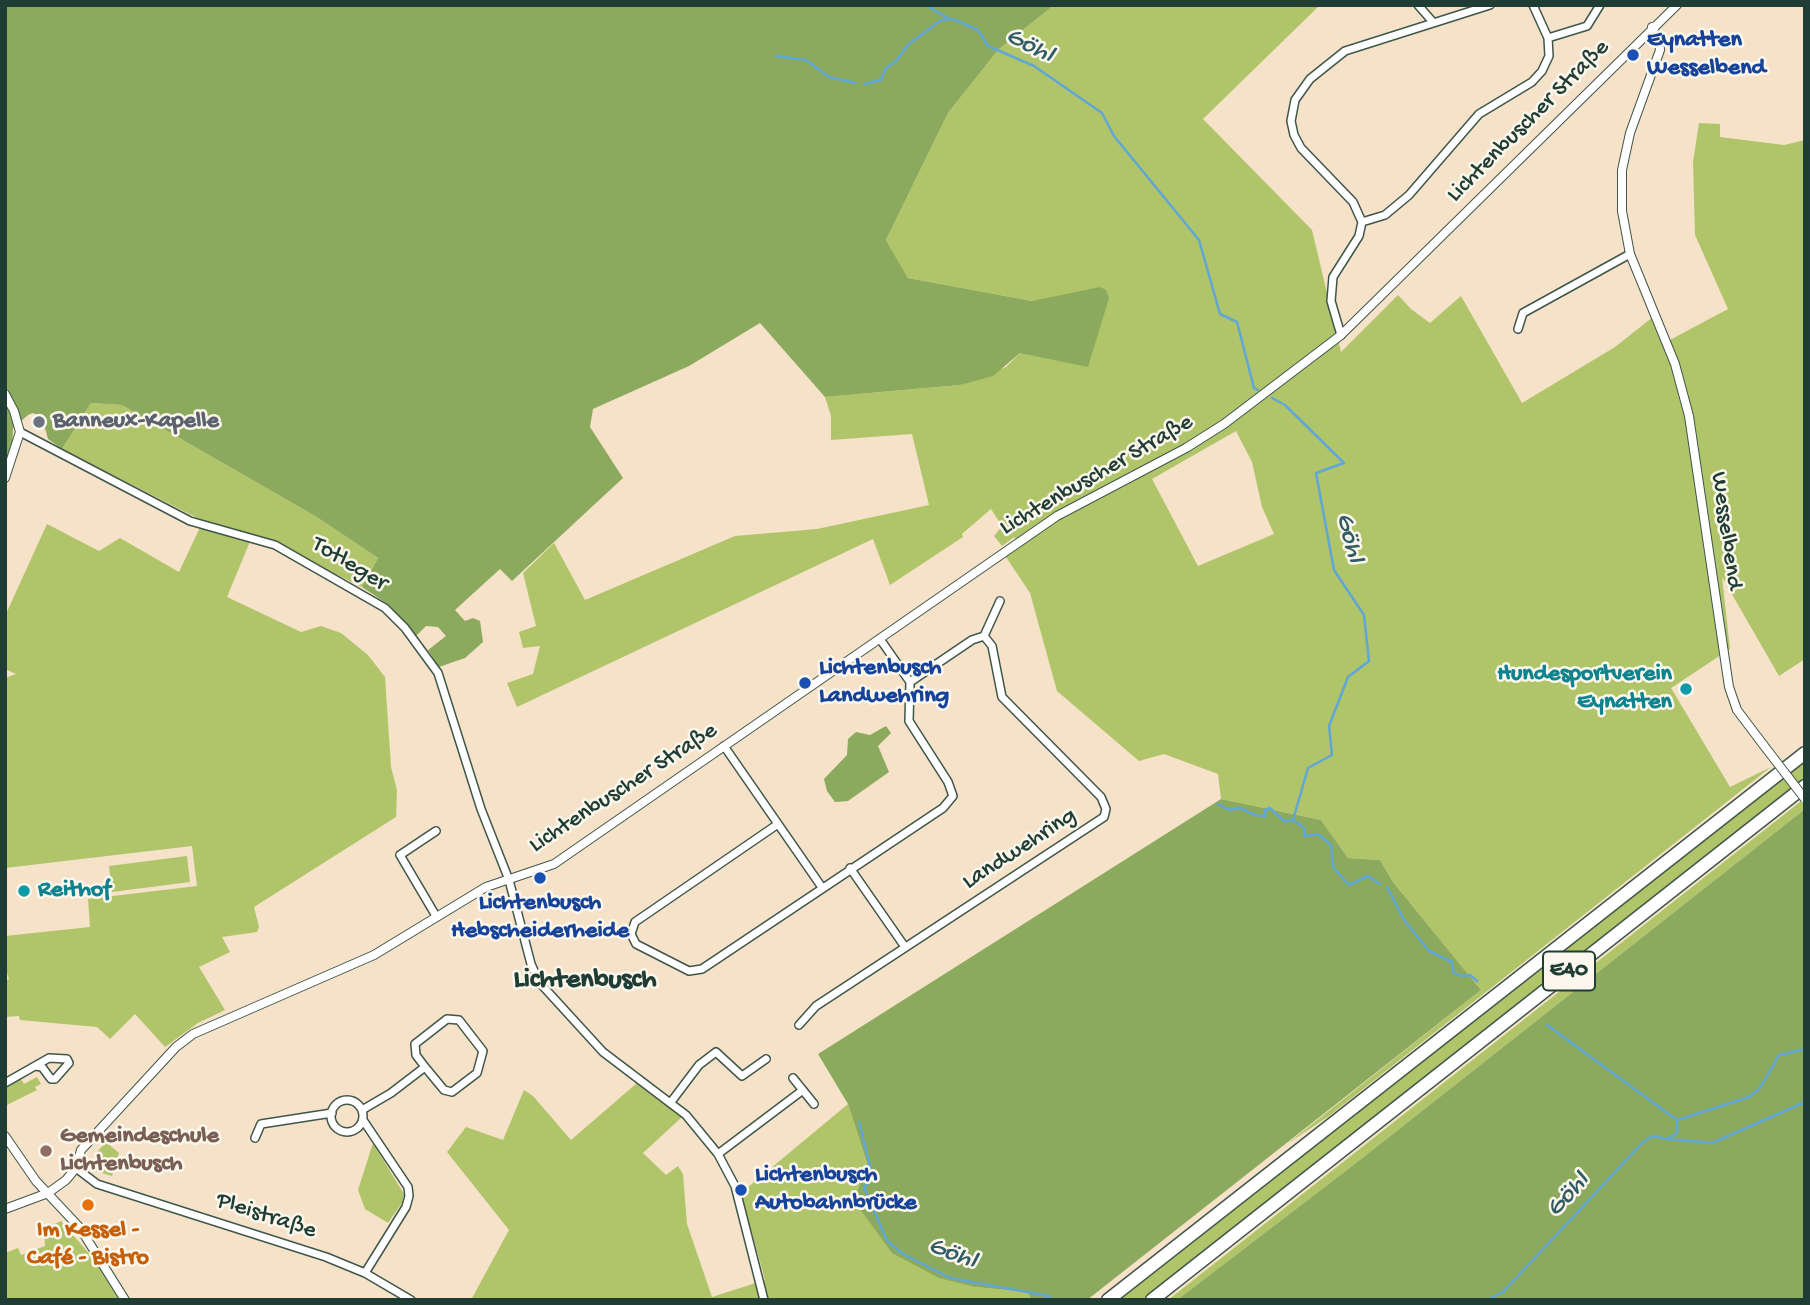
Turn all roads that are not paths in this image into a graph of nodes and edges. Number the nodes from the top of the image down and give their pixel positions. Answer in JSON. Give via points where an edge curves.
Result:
{"nodes":[{"id":1,"x":1418,"y":5,"type":"edge"},
{"id":2,"x":1490,"y":5,"type":"edge"},
{"id":3,"x":1533,"y":5,"type":"edge"},
{"id":4,"x":1600,"y":5,"type":"edge"},
{"id":5,"x":1677,"y":5,"type":"edge"},
{"id":6,"x":1432,"y":21,"type":"junction"},
{"id":7,"x":1652,"y":27,"type":"junction"},
{"id":8,"x":1548,"y":38,"type":"junction"},
{"id":9,"x":1362,"y":222,"type":"junction"},
{"id":10,"x":1630,"y":254,"type":"junction"},
{"id":11,"x":1518,"y":329,"type":"dead end"},
{"id":12,"x":1341,"y":335,"type":"junction"},
{"id":13,"x":5,"y":394,"type":"edge"},
{"id":14,"x":20,"y":432,"type":"junction"},
{"id":15,"x":5,"y":478,"type":"edge"},
{"id":16,"x":1000,"y":601,"type":"dead end"},
{"id":17,"x":984,"y":636,"type":"junction"},
{"id":18,"x":880,"y":639,"type":"junction"},
{"id":19,"x":910,"y":682,"type":"junction"},
{"id":20,"x":724,"y":747,"type":"junction"},
{"id":21,"x":1805,"y":752,"type":"edge"},
{"id":22,"x":1805,"y":786,"type":"edge"},
{"id":23,"x":1805,"y":799,"type":"edge"},
{"id":24,"x":778,"y":824,"type":"junction"},
{"id":25,"x":436,"y":831,"type":"dead end"},
{"id":26,"x":850,"y":868,"type":"junction"},
{"id":27,"x":509,"y":880,"type":"junction"},
{"id":28,"x":821,"y":886,"type":"junction"},
{"id":29,"x":436,"y":916,"type":"junction"},
{"id":30,"x":905,"y":947,"type":"junction"},
{"id":31,"x":799,"y":1025,"type":"dead end"},
{"id":32,"x":766,"y":1059,"type":"dead end"},
{"id":33,"x":35,"y":1066,"type":"junction"},
{"id":34,"x":425,"y":1067,"type":"junction"},
{"id":35,"x":793,"y":1078,"type":"dead end"},
{"id":36,"x":5,"y":1083,"type":"edge"},
{"id":37,"x":803,"y":1090,"type":"junction"},
{"id":38,"x":671,"y":1102,"type":"junction"},
{"id":39,"x":814,"y":1104,"type":"dead end"},
{"id":40,"x":362,"y":1110,"type":"junction"},
{"id":41,"x":332,"y":1113,"type":"junction"},
{"id":42,"x":363,"y":1120,"type":"junction"},
{"id":43,"x":5,"y":1136,"type":"edge"},
{"id":44,"x":255,"y":1138,"type":"dead end"},
{"id":45,"x":718,"y":1154,"type":"junction"},
{"id":46,"x":76,"y":1168,"type":"junction"},
{"id":47,"x":48,"y":1192,"type":"junction"},
{"id":48,"x":5,"y":1209,"type":"edge"},
{"id":49,"x":365,"y":1273,"type":"junction"},
{"id":50,"x":402,"y":1297,"type":"edge"},
{"id":51,"x":125,"y":1300,"type":"edge"},
{"id":52,"x":411,"y":1300,"type":"edge"},
{"id":53,"x":764,"y":1300,"type":"edge"},
{"id":54,"x":1108,"y":1300,"type":"edge"},
{"id":55,"x":1152,"y":1300,"type":"edge"}],
"edges":[{"from":1,"to":6,"type":"street"},
{"from":2,"to":6,"type":"street"},
{"from":3,"to":8,"type":"street"},
{"from":4,"to":8,"type":"street","via":[[1587,26]]},
{"from":5,"to":7,"type":"street","name":"Lichtenbuscher Straße"},
{"from":6,"to":9,"type":"street","via":[[1345,51],[1310,79],[1295,100],[1293,135],[1353,201]]},
{"from":7,"to":10,"type":"street","name":"Wesselbend","via":[[1660,50],[1630,133],[1622,170],[1622,211]]},
{"from":7,"to":12,"type":"street","name":"Lichtenbuscher Straße"},
{"from":8,"to":9,"type":"street","via":[[1549,56],[1532,82],[1479,114],[1409,195],[1385,215]]},
{"from":9,"to":12,"type":"street","via":[[1359,236],[1333,277],[1331,301]]},
{"from":10,"to":11,"type":"street","via":[[1523,313]]},
{"from":10,"to":23,"type":"street","name":"Wesselbend","bridge":true,"via":[[1675,364],[1689,416],[1729,687],[1737,710]]},
{"from":12,"to":18,"type":"street","name":"Lichtenbuscher Straße","via":[[1224,424],[1057,516]]},
{"from":13,"to":14,"type":"street"},
{"from":14,"to":15,"type":"street"},
{"from":14,"to":27,"type":"street","name":"Totleger","via":[[190,521],[275,545],[385,608],[438,673]]},
{"from":16,"to":17,"type":"street"},
{"from":17,"to":19,"type":"street"},
{"from":17,"to":30,"type":"street","name":"Landwehring","via":[[992,646],[1002,698],[1101,797],[1106,809],[1098,822]]},
{"from":18,"to":19,"type":"street"},
{"from":18,"to":20,"type":"street","name":"Lichtenbuscher Straße"},
{"from":19,"to":26,"type":"street","via":[[909,720],[953,796]]},
{"from":20,"to":24,"type":"street"},
{"from":20,"to":27,"type":"street","name":"Lichtenbuscher Straße","via":[[561,859]]},
{"from":21,"to":54,"type":"highway","number":"E40"},
{"from":22,"to":55,"type":"highway","number":"E40"},
{"from":24,"to":28,"type":"street"},
{"from":24,"to":28,"type":"street","via":[[635,922],[631,934],[636,944],[695,972]]},
{"from":25,"to":29,"type":"street","via":[[400,855]]},
{"from":26,"to":28,"type":"street"},
{"from":26,"to":30,"type":"street"},
{"from":27,"to":29,"type":"street","name":"Lichtenbuscher Straße","via":[[486,887]]},
{"from":27,"to":38,"type":"street","name":"Totleger","via":[[531,964],[545,990],[603,1052]]},
{"from":29,"to":46,"type":"street","name":"Lichtenbuscher Straße","via":[[351,967],[193,1034],[80,1150]]},
{"from":30,"to":31,"type":"street","name":"Landwehring","via":[[816,1006]]},
{"from":32,"to":38,"type":"street","via":[[742,1076],[716,1052],[699,1065]]},
{"from":33,"to":33,"type":"street","via":[[55,1079],[69,1063],[49,1058]]},
{"from":33,"to":36,"type":"street"},
{"from":34,"to":34,"type":"street","via":[[444,1090],[452,1092],[477,1073],[482,1051],[459,1020],[447,1019],[415,1044]]},
{"from":34,"to":40,"type":"street"},
{"from":35,"to":37,"type":"street"},
{"from":37,"to":39,"type":"street"},
{"from":37,"to":45,"type":"street"},
{"from":38,"to":45,"type":"street","name":"Totleger"},
{"from":40,"to":41,"type":"street","via":[[356,1102],[346,1100],[336,1104]]},
{"from":40,"to":42,"type":"street"},
{"from":41,"to":42,"type":"street","via":[[337,1128],[347,1132]]},
{"from":41,"to":44,"type":"street","via":[[261,1124]]},
{"from":42,"to":49,"type":"street","via":[[408,1187],[409,1196]]},
{"from":43,"to":47,"type":"street","via":[[24,1167]]},
{"from":45,"to":53,"type":"street","name":"Totleger","via":[[736,1186]]},
{"from":46,"to":47,"type":"street","name":"Lichtenbuscher Straße"},
{"from":46,"to":49,"type":"street","name":"Pleistraße","via":[[97,1184]]},
{"from":47,"to":48,"type":"street","name":"Lichtenbuscher Straße"},
{"from":47,"to":51,"type":"street","via":[[80,1228]]},
{"from":49,"to":50,"type":"street","name":"Pleistraße"},
{"from":50,"to":52,"type":"street","name":"Pleistraße"}]}
